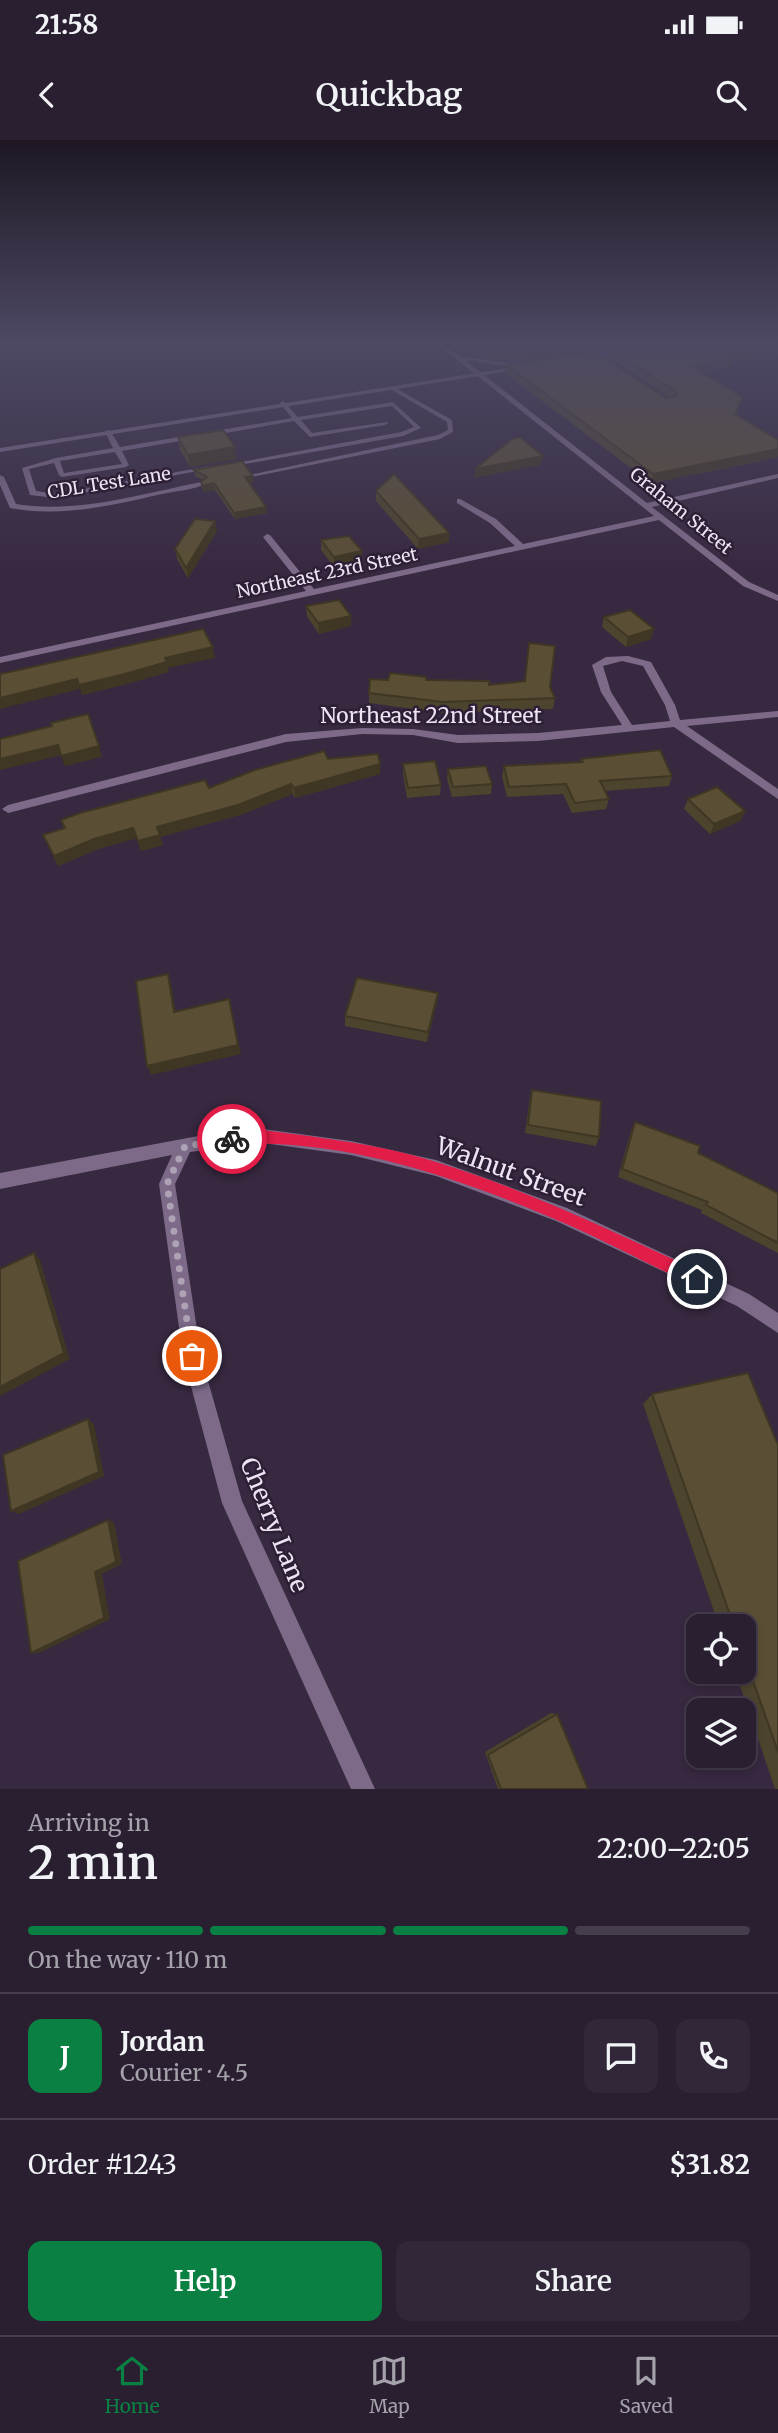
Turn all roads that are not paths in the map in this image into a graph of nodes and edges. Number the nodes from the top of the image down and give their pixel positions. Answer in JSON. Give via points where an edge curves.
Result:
{"nodes":[{"id":1,"x":199,"y":417,"type":"edge"},
{"id":2,"x":309,"y":417,"type":"edge"},
{"id":3,"x":406,"y":417,"type":"edge"},
{"id":4,"x":443,"y":417,"type":"edge"},
{"id":5,"x":535,"y":417,"type":"edge"},
{"id":6,"x":296,"y":419,"type":"junction"},
{"id":7,"x":385,"y":423,"type":"dead end"},
{"id":8,"x":108,"y":432,"type":"junction"},
{"id":9,"x":117,"y":449,"type":"junction"},
{"id":10,"x":0,"y":450,"type":"edge"},
{"id":11,"x":56,"y":460,"type":"junction"},
{"id":12,"x":252,"y":475,"type":"edge"},
{"id":13,"x":0,"y":477,"type":"edge"},
{"id":14,"x":778,"y":477,"type":"edge"},
{"id":15,"x":201,"y":484,"type":"edge"},
{"id":16,"x":460,"y":500,"type":"dead end"},
{"id":17,"x":648,"y":505,"type":"junction"},
{"id":18,"x":662,"y":517,"type":"junction"},
{"id":19,"x":267,"y":537,"type":"dead end"},
{"id":20,"x":521,"y":547,"type":"junction"},
{"id":21,"x":312,"y":593,"type":"junction"},
{"id":22,"x":778,"y":598,"type":"edge"},
{"id":23,"x":0,"y":660,"type":"edge"},
{"id":24,"x":778,"y":714,"type":"edge"},
{"id":25,"x":676,"y":724,"type":"junction"},
{"id":26,"x":629,"y":728,"type":"junction"},
{"id":27,"x":778,"y":795,"type":"edge"},
{"id":28,"x":8,"y":809,"type":"dead end"},
{"id":29,"x":185,"y":1146,"type":"junction"},
{"id":30,"x":0,"y":1181,"type":"edge"},
{"id":31,"x":778,"y":1324,"type":"edge"},
{"id":32,"x":363,"y":1789,"type":"edge"}],
"edges":[{"from":1,"to":8,"type":"street"},
{"from":2,"to":6,"type":"lane"},
{"from":3,"to":11,"type":"lane","via":[[418,428],[56,496],[33,493],[25,468]]},
{"from":4,"to":12,"type":"lane","via":[[450,421],[451,431],[440,437]]},
{"from":5,"to":17,"type":"street","name":"Graham Street"},
{"from":6,"to":7,"type":"lane","via":[[310,435]]},
{"from":6,"to":9,"type":"lane"},
{"from":8,"to":9,"type":"lane"},
{"from":8,"to":10,"type":"street"},
{"from":9,"to":11,"type":"lane"},
{"from":9,"to":11,"type":"lane","via":[[126,465],[62,475]]},
{"from":13,"to":15,"type":"lane","name":"CDL Test Lane","via":[[13,506],[34,510]]},
{"from":14,"to":17,"type":"street"},
{"from":16,"to":20,"type":"street","via":[[500,526]]},
{"from":17,"to":18,"type":"street","name":"Graham Street"},
{"from":18,"to":20,"type":"street","name":"Northeast 23rd Street"},
{"from":18,"to":22,"type":"street","name":"Graham Street","via":[[746,584]]},
{"from":19,"to":21,"type":"street"},
{"from":20,"to":21,"type":"street","name":"Northeast 23rd Street"},
{"from":21,"to":23,"type":"street","name":"Northeast 23rd Street"},
{"from":24,"to":25,"type":"street","name":"Northeast 22nd Street"},
{"from":25,"to":26,"type":"street","name":"Northeast 22nd Street"},
{"from":25,"to":26,"type":"street","via":[[647,664],[622,657],[597,665],[606,692]]},
{"from":25,"to":27,"type":"street"},
{"from":26,"to":28,"type":"street","name":"Northeast 22nd Street","via":[[537,737],[458,739],[362,731],[286,738]]},
{"from":29,"to":30,"type":"street","name":"Walnut Street"},
{"from":29,"to":31,"type":"street","name":"Walnut Street","via":[[263,1136],[351,1148],[436,1168],[561,1214],[743,1300]]},
{"from":29,"to":32,"type":"street","name":"Cherry Lane","via":[[167,1184],[192,1356],[232,1503]]}]}
